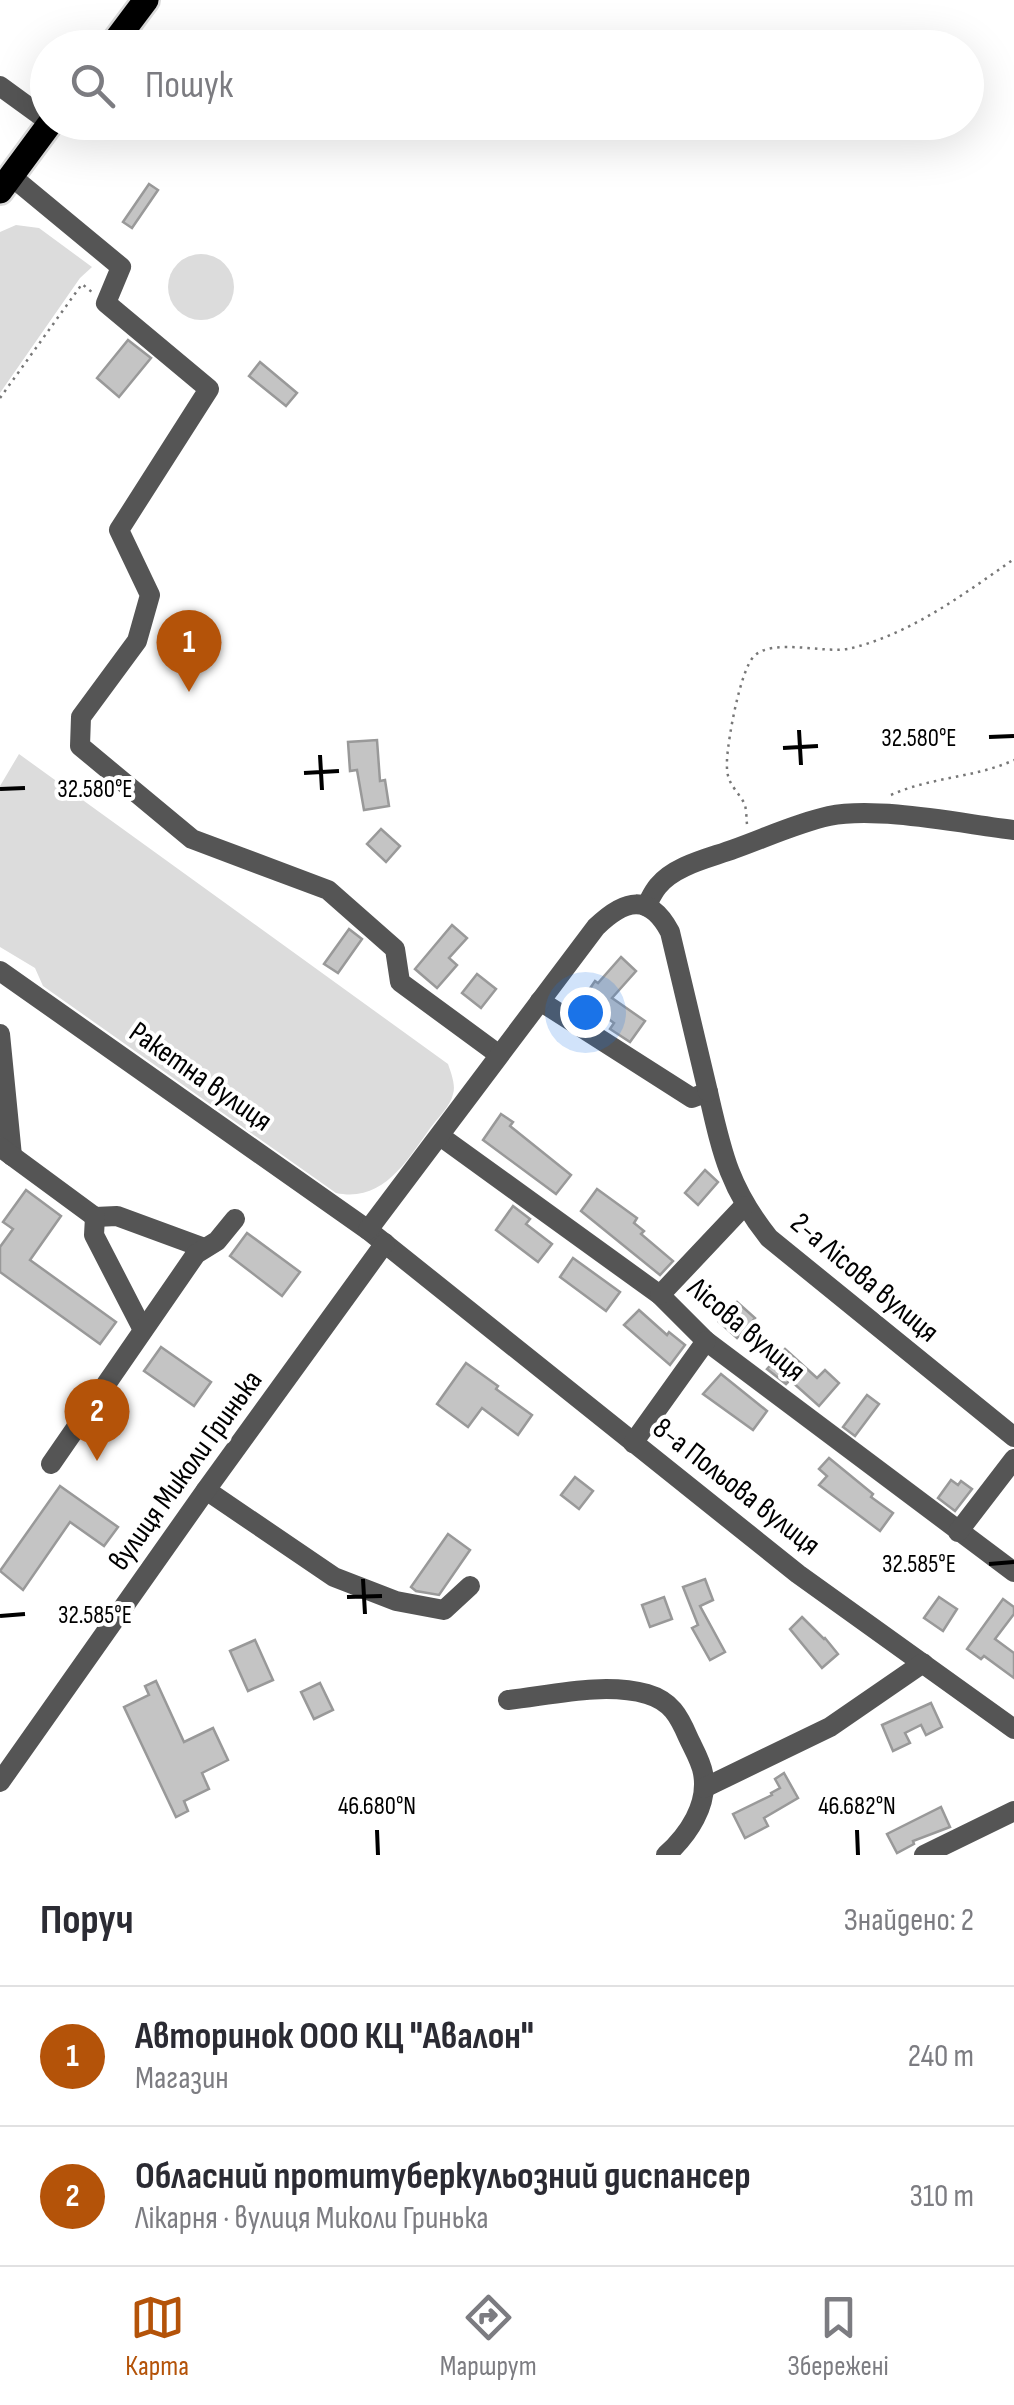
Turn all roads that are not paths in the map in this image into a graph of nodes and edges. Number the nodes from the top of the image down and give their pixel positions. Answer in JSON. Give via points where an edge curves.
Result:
{"nodes":[{"id":1,"x":146,"y":0,"type":"edge"},
{"id":2,"x":124,"y":30,"type":"edge"},
{"id":3,"x":0,"y":86,"type":"edge"},
{"id":4,"x":30,"y":108,"type":"edge"},
{"id":5,"x":36,"y":140,"type":"edge"},
{"id":6,"x":4,"y":181,"type":"edge"},
{"id":7,"x":1014,"y":830,"type":"edge"},
{"id":8,"x":646,"y":906,"type":"junction"},
{"id":9,"x":3,"y":981,"type":"edge"},
{"id":10,"x":540,"y":1001,"type":"junction"},
{"id":11,"x":0,"y":1034,"type":"edge"},
{"id":12,"x":498,"y":1054,"type":"junction"},
{"id":13,"x":708,"y":1092,"type":"junction"},
{"id":14,"x":440,"y":1136,"type":"junction"},
{"id":15,"x":6,"y":1152,"type":"edge"},
{"id":16,"x":744,"y":1206,"type":"junction"},
{"id":17,"x":96,"y":1217,"type":"junction"},
{"id":18,"x":235,"y":1219,"type":"dead end"},
{"id":19,"x":368,"y":1230,"type":"junction"},
{"id":20,"x":386,"y":1243,"type":"junction"},
{"id":21,"x":204,"y":1248,"type":"junction"},
{"id":22,"x":660,"y":1295,"type":"junction"},
{"id":23,"x":143,"y":1330,"type":"junction"},
{"id":24,"x":706,"y":1341,"type":"junction"},
{"id":25,"x":1014,"y":1437,"type":"edge"},
{"id":26,"x":633,"y":1443,"type":"junction"},
{"id":27,"x":1014,"y":1460,"type":"edge"},
{"id":28,"x":52,"y":1464,"type":"dead end"},
{"id":29,"x":206,"y":1490,"type":"junction"},
{"id":30,"x":958,"y":1532,"type":"junction"},
{"id":31,"x":1014,"y":1572,"type":"edge"},
{"id":32,"x":470,"y":1586,"type":"dead end"},
{"id":33,"x":923,"y":1663,"type":"junction"},
{"id":34,"x":508,"y":1700,"type":"dead end"},
{"id":35,"x":1014,"y":1729,"type":"edge"},
{"id":36,"x":0,"y":1782,"type":"edge"},
{"id":37,"x":704,"y":1788,"type":"junction"},
{"id":38,"x":1014,"y":1811,"type":"edge"},
{"id":39,"x":666,"y":1855,"type":"edge"},
{"id":40,"x":924,"y":1855,"type":"edge"}],
"edges":[{"from":1,"to":2,"type":"main road"},
{"from":3,"to":4,"type":"street"},
{"from":5,"to":6,"type":"main road"},
{"from":6,"to":12,"type":"street","via":[[125,266],[106,303],[209,389],[119,530],[150,595],[136,641],[81,717],[80,746],[192,839],[328,890],[395,948],[400,982]]},
{"from":7,"to":8,"type":"street","via":[[832,816],[688,866],[658,886]]},
{"from":8,"to":10,"type":"street","via":[[623,906],[604,919]]},
{"from":8,"to":13,"type":"street","name":"2-а Лісова вулиця","via":[[670,932]]},
{"from":9,"to":19,"type":"street","name":"Ракетна вулиця"},
{"from":10,"to":12,"type":"street"},
{"from":10,"to":13,"type":"street","via":[[692,1098]]},
{"from":11,"to":15,"type":"street"},
{"from":12,"to":14,"type":"street"},
{"from":13,"to":16,"type":"street","name":"2-а Лісова вулиця","via":[[721,1150]]},
{"from":14,"to":19,"type":"street"},
{"from":14,"to":22,"type":"street","name":"Лісова вулиця"},
{"from":15,"to":17,"type":"street"},
{"from":16,"to":22,"type":"street"},
{"from":16,"to":25,"type":"street","name":"2-а Лісова вулиця","via":[[770,1238]]},
{"from":17,"to":21,"type":"street","via":[[117,1216]]},
{"from":17,"to":23,"type":"street","via":[[94,1235]]},
{"from":18,"to":21,"type":"street"},
{"from":19,"to":20,"type":"street","name":"8-а Польова вулиця"},
{"from":20,"to":26,"type":"street","name":"8-а Польова вулиця"},
{"from":20,"to":29,"type":"street","name":"вулиця Миколи Гринька"},
{"from":21,"to":23,"type":"street"},
{"from":22,"to":24,"type":"street","name":"Лісова вулиця"},
{"from":23,"to":28,"type":"street"},
{"from":24,"to":26,"type":"street"},
{"from":24,"to":30,"type":"street","name":"Лісова вулиця"},
{"from":26,"to":33,"type":"street","name":"8-а Польова вулиця"},
{"from":27,"to":30,"type":"street"},
{"from":29,"to":32,"type":"street","via":[[334,1577],[396,1601],[444,1610]]},
{"from":29,"to":36,"type":"street","name":"вулиця Миколи Гринька"},
{"from":30,"to":31,"type":"street","name":"Лісова вулиця"},
{"from":33,"to":35,"type":"street","name":"8-а Польова вулиця"},
{"from":33,"to":37,"type":"street","via":[[830,1727]]},
{"from":34,"to":37,"type":"street","via":[[620,1689],[662,1699],[681,1721]]},
{"from":37,"to":39,"type":"street","via":[[684,1838]]},
{"from":38,"to":40,"type":"street"}]}
